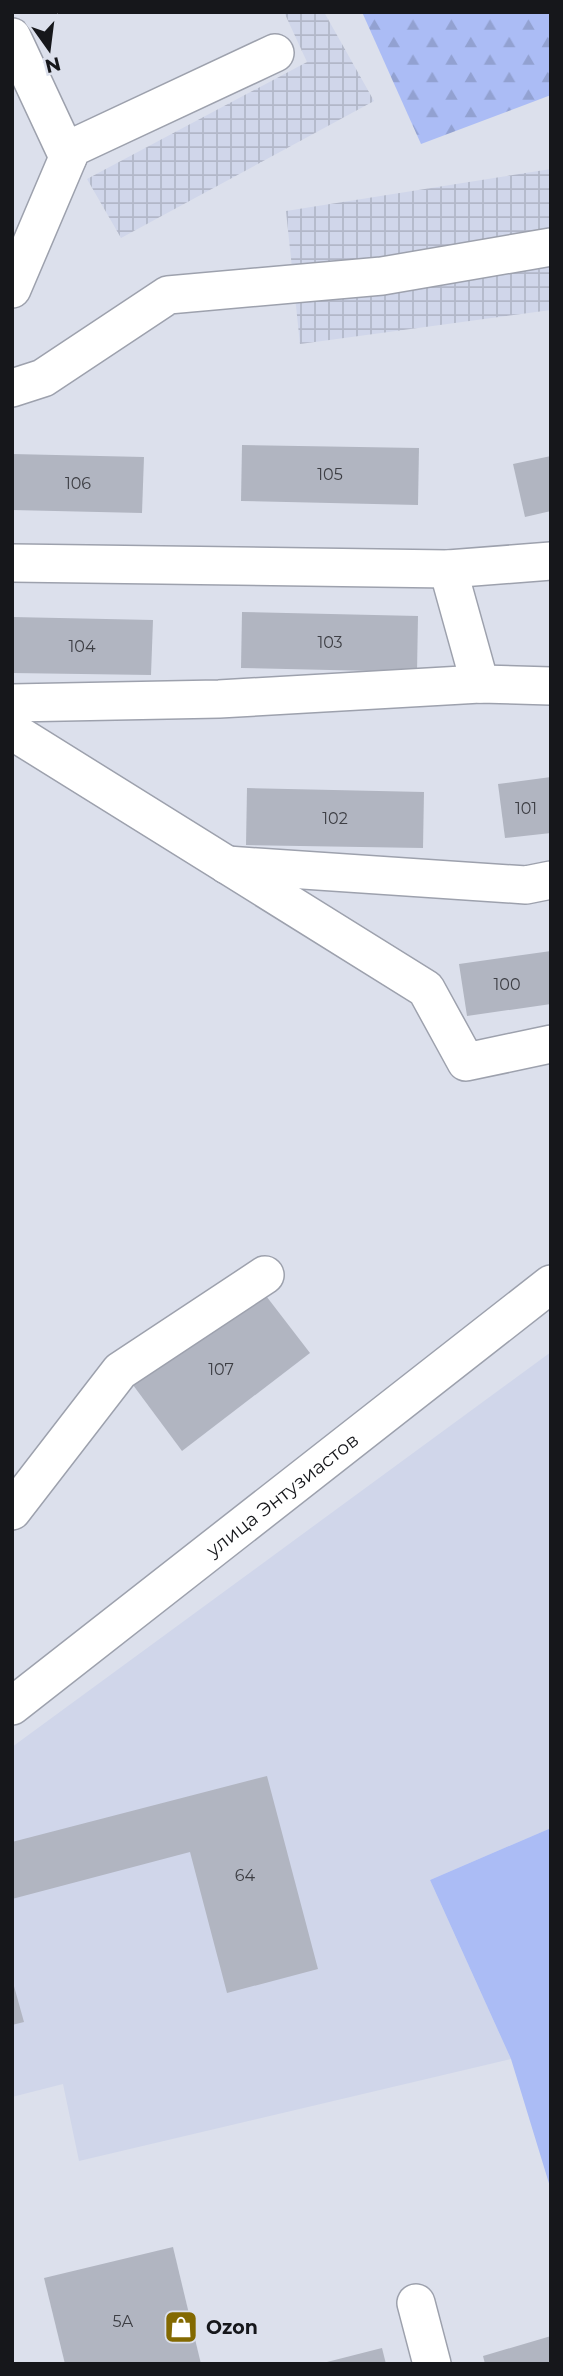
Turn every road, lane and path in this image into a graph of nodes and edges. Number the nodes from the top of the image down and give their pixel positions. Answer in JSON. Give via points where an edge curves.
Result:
{"nodes":[{"id":1,"x":12,"y":37,"type":"edge"},
{"id":2,"x":275,"y":53,"type":"dead end"},
{"id":3,"x":68,"y":158,"type":"junction"},
{"id":4,"x":551,"y":247,"type":"edge"},
{"id":5,"x":12,"y":289,"type":"edge"},
{"id":6,"x":12,"y":388,"type":"edge"},
{"id":7,"x":551,"y":561,"type":"edge"},
{"id":8,"x":12,"y":563,"type":"edge"},
{"id":9,"x":448,"y":569,"type":"junction"},
{"id":10,"x":480,"y":684,"type":"junction"},
{"id":11,"x":551,"y":686,"type":"edge"},
{"id":12,"x":12,"y":703,"type":"edge"},
{"id":13,"x":12,"y":731,"type":"edge"},
{"id":14,"x":223,"y":864,"type":"junction"},
{"id":15,"x":551,"y":880,"type":"edge"},
{"id":16,"x":551,"y":1044,"type":"edge"},
{"id":17,"x":265,"y":1275,"type":"dead end"},
{"id":18,"x":551,"y":1284,"type":"edge"},
{"id":19,"x":12,"y":1511,"type":"edge"},
{"id":20,"x":12,"y":1706,"type":"edge"},
{"id":21,"x":415,"y":2303,"type":"dead end"},
{"id":22,"x":432,"y":2364,"type":"edge"}],
"edges":[{"from":1,"to":3,"type":"street"},
{"from":2,"to":3,"type":"street","via":[[72,148]]},
{"from":3,"to":5,"type":"street"},
{"from":4,"to":6,"type":"street","via":[[382,276],[168,295],[43,378]]},
{"from":7,"to":9,"type":"street"},
{"from":8,"to":9,"type":"street"},
{"from":9,"to":10,"type":"street"},
{"from":10,"to":11,"type":"street"},
{"from":10,"to":12,"type":"street","via":[[219,699]]},
{"from":13,"to":14,"type":"street"},
{"from":14,"to":15,"type":"street","via":[[526,885]]},
{"from":14,"to":16,"type":"street","via":[[425,989],[466,1062]]},
{"from":17,"to":19,"type":"street","via":[[120,1371]]},
{"from":18,"to":20,"type":"street","name":"улица Энтузиастов"},
{"from":21,"to":22,"type":"street"}]}
